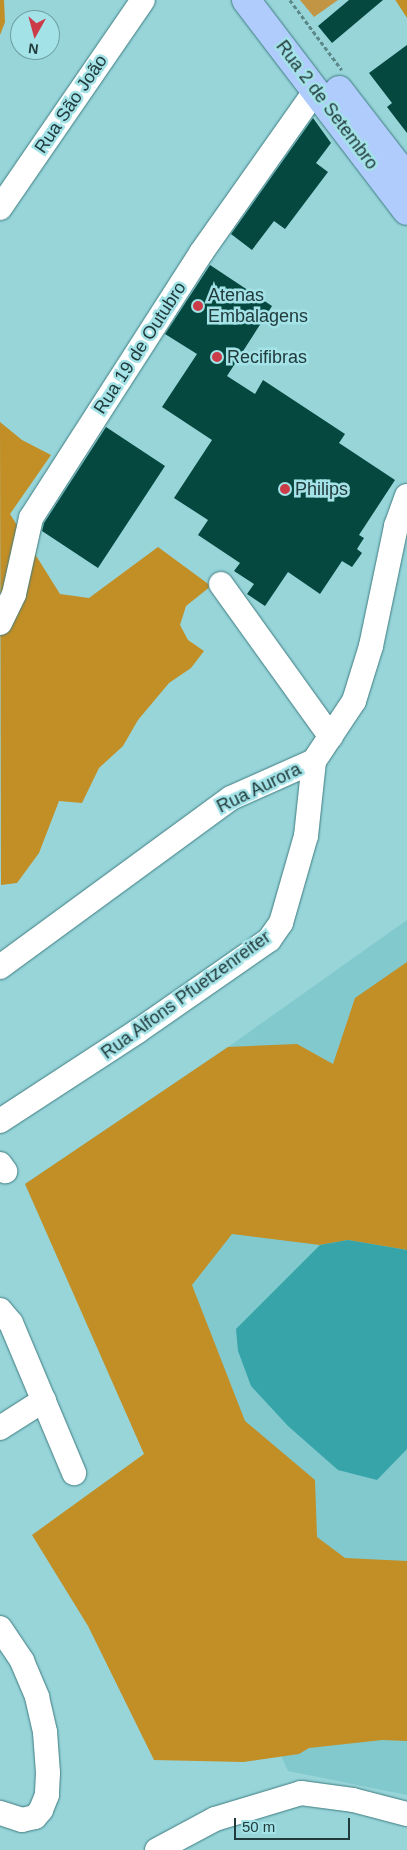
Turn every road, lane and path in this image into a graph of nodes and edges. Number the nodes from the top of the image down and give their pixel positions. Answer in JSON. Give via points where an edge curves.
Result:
{"nodes":[{"id":1,"x":143,"y":0,"type":"edge"},
{"id":2,"x":246,"y":0,"type":"edge"},
{"id":3,"x":270,"y":0,"type":"edge"},
{"id":4,"x":316,"y":90,"type":"junction"},
{"id":5,"x":407,"y":178,"type":"edge"},
{"id":6,"x":0,"y":208,"type":"edge"},
{"id":7,"x":407,"y":211,"type":"edge"},
{"id":8,"x":407,"y":496,"type":"edge"},
{"id":9,"x":221,"y":584,"type":"dead end"},
{"id":10,"x":0,"y":623,"type":"edge"},
{"id":11,"x":332,"y":736,"type":"junction"},
{"id":12,"x":314,"y":762,"type":"junction"},
{"id":13,"x":0,"y":967,"type":"edge"},
{"id":14,"x":0,"y":1121,"type":"edge"},
{"id":15,"x":0,"y":1310,"type":"edge"},
{"id":16,"x":44,"y":1400,"type":"junction"},
{"id":17,"x":0,"y":1428,"type":"edge"},
{"id":18,"x":74,"y":1473,"type":"dead end"},
{"id":19,"x":0,"y":1628,"type":"edge"},
{"id":20,"x":0,"y":1813,"type":"edge"},
{"id":21,"x":407,"y":1814,"type":"edge"},
{"id":22,"x":157,"y":1850,"type":"edge"}],
"edges":[{"from":1,"to":6,"type":"street","name":"Rua São João"},
{"from":2,"to":4,"type":"main road","name":"Rua 2 de Setembro"},
{"from":3,"to":5,"type":"main road","name":"Rua 2 de Setembro"},
{"from":4,"to":7,"type":"main road","name":"Rua 2 de Setembro"},
{"from":4,"to":10,"type":"street","name":"Rua 19 de Outubro","via":[[201,254],[31,518],[14,594]]},
{"from":8,"to":11,"type":"street","name":"Rua Aurora","via":[[396,526],[371,646],[354,701]]},
{"from":9,"to":11,"type":"street"},
{"from":11,"to":12,"type":"street","name":"Rua Aurora"},
{"from":12,"to":13,"type":"street","name":"Rua Aurora","via":[[231,798]]},
{"from":12,"to":14,"type":"street","name":"Rua Alfons Pfuetzenreiter","via":[[306,836],[281,923],[269,940]]},
{"from":15,"to":16,"type":"street","via":[[11,1323]]},
{"from":16,"to":17,"type":"street"},
{"from":16,"to":18,"type":"street"},
{"from":19,"to":20,"type":"street","via":[[22,1660],[37,1697],[45,1732],[48,1773],[48,1795],[34,1817],[22,1820]]},
{"from":21,"to":22,"type":"street","via":[[353,1800],[301,1793],[215,1818]]}]}
